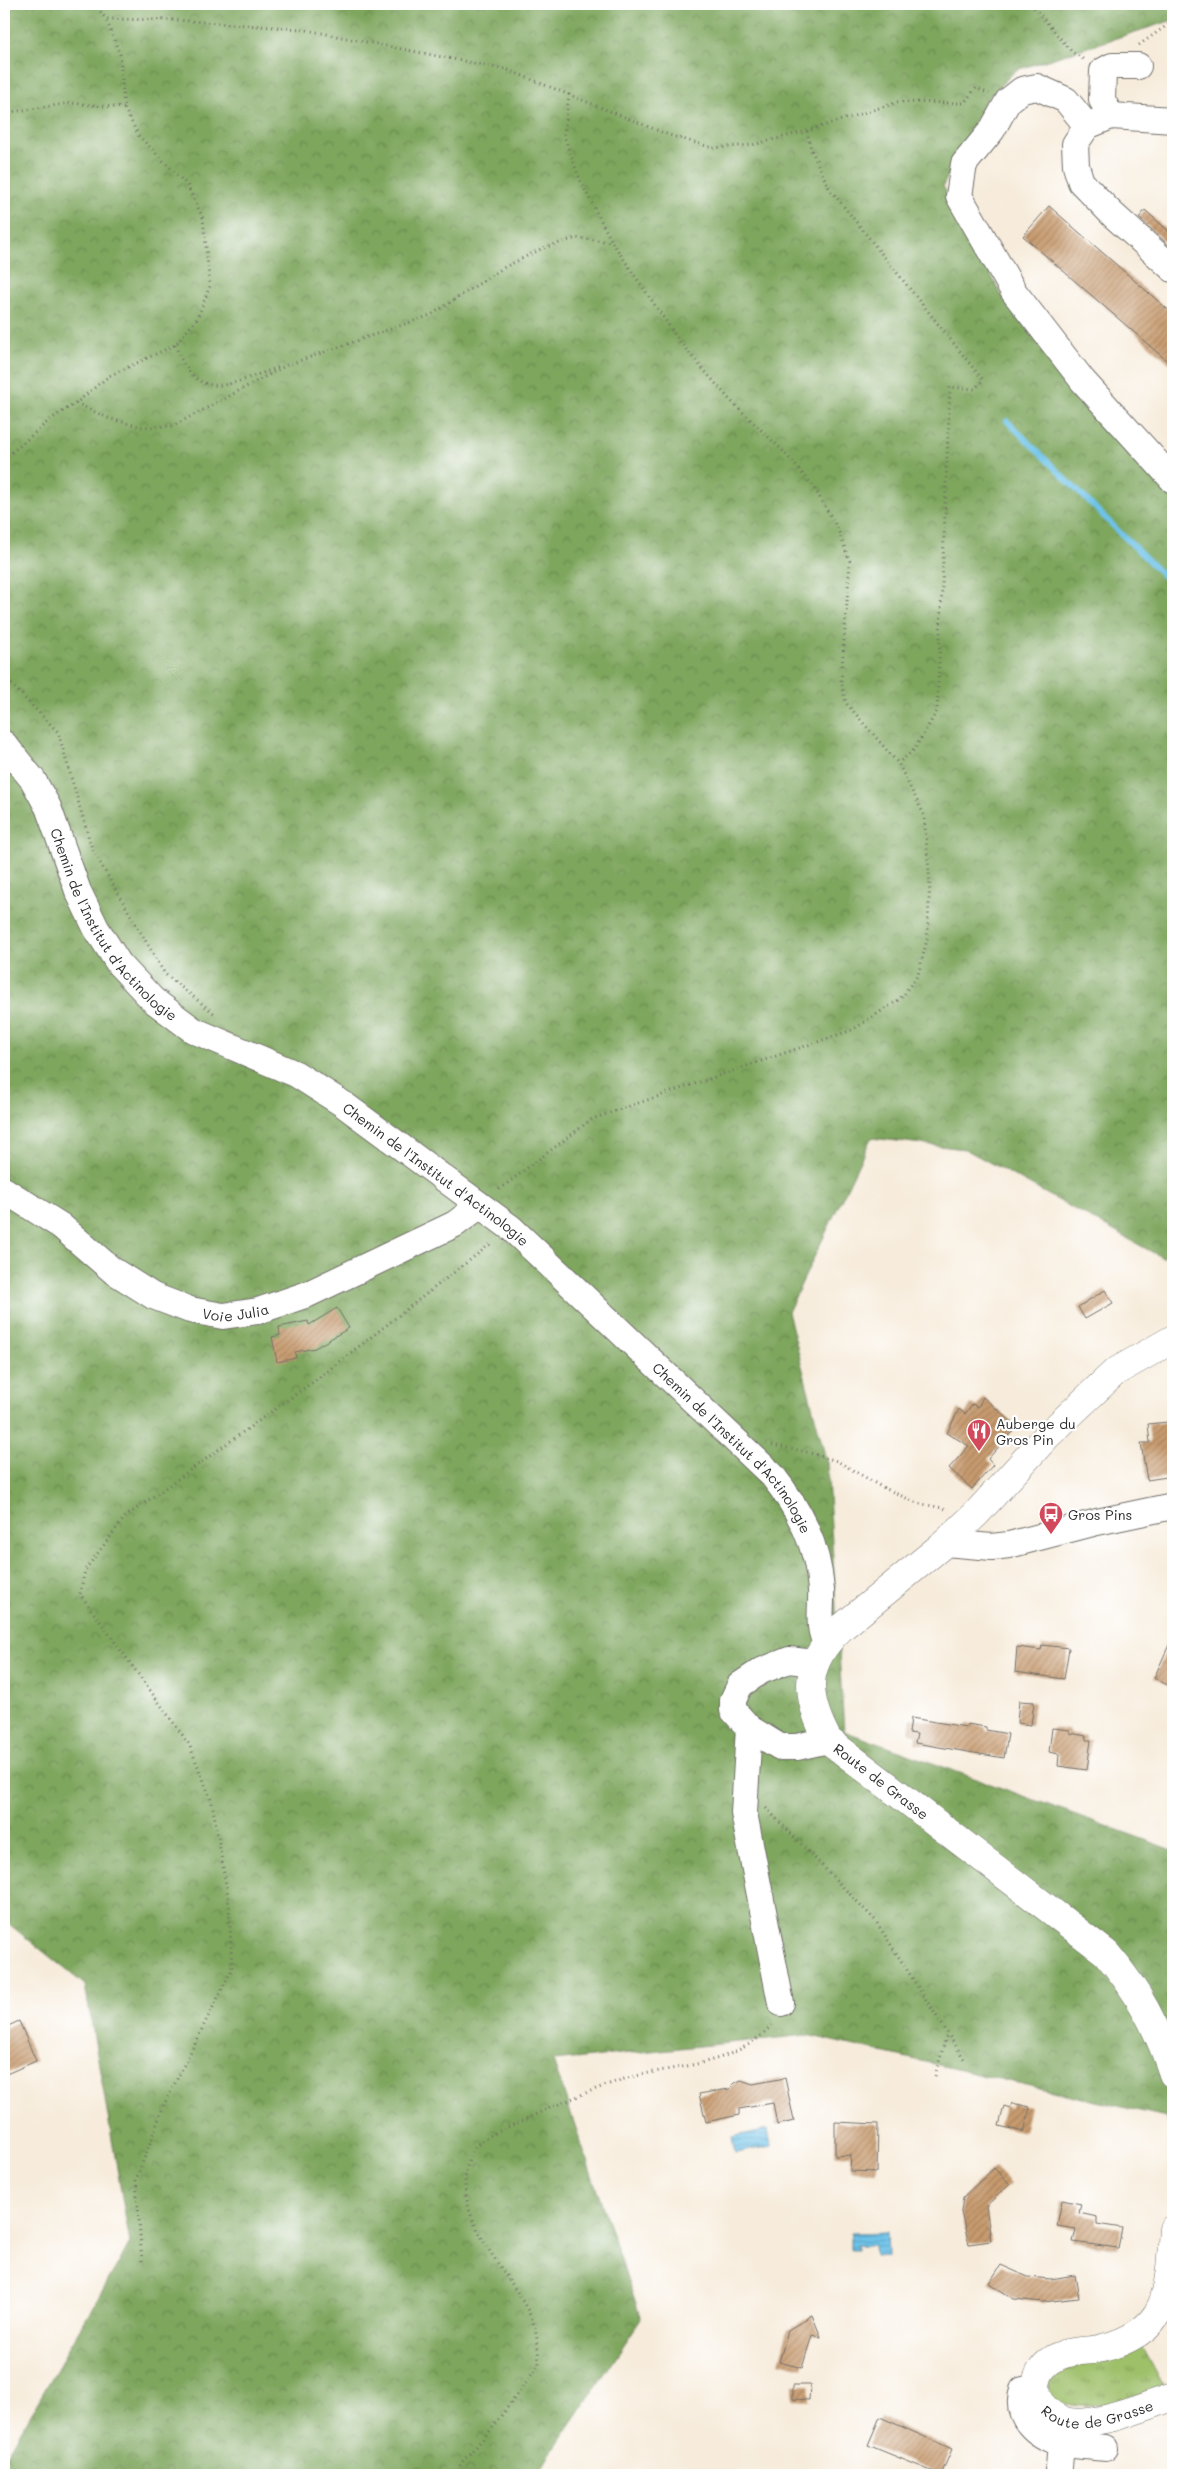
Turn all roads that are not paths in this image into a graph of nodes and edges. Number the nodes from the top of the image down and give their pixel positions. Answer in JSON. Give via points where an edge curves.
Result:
{"nodes":[{"id":1,"x":1138,"y":66,"type":"road end"},
{"id":2,"x":1111,"y":116,"type":"junction"},
{"id":3,"x":1173,"y":120,"type":"edge"},
{"id":4,"x":1087,"y":126,"type":"junction"},
{"id":5,"x":1173,"y":269,"type":"edge"},
{"id":6,"x":1173,"y":480,"type":"edge"},
{"id":7,"x":4,"y":744,"type":"edge"},
{"id":8,"x":4,"y":1190,"type":"edge"},
{"id":9,"x":479,"y":1206,"type":"junction"},
{"id":10,"x":1173,"y":1339,"type":"edge"},
{"id":11,"x":1173,"y":1506,"type":"edge"},
{"id":12,"x":976,"y":1514,"type":"junction"},
{"id":13,"x":945,"y":1544,"type":"junction"},
{"id":14,"x":1009,"y":1545,"type":"junction"},
{"id":15,"x":820,"y":1653,"type":"junction"},
{"id":16,"x":749,"y":1728,"type":"junction"},
{"id":17,"x":828,"y":1740,"type":"junction"},
{"id":18,"x":781,"y":2004,"type":"road end"},
{"id":19,"x":1173,"y":2074,"type":"edge"},
{"id":20,"x":1173,"y":2229,"type":"edge"},
{"id":21,"x":1035,"y":2388,"type":"junction"},
{"id":22,"x":1173,"y":2397,"type":"edge"},
{"id":23,"x":1105,"y":2448,"type":"dead end"}],
"edges":[{"from":1,"to":2,"type":"street","via":[[1112,66],[1103,71],[1102,100]]},
{"from":2,"to":3,"type":"street"},
{"from":2,"to":4,"type":"street"},
{"from":4,"to":5,"type":"street","via":[[1075,144],[1076,166],[1082,182]]},
{"from":4,"to":6,"type":"street","via":[[1066,100],[1037,87],[1022,90],[1008,101],[992,130],[964,164],[959,196],[1014,292],[1083,381]]},
{"from":7,"to":9,"type":"street","name":"Chemin de l'Institut d'Actinologie","via":[[33,780],[48,807],[78,891],[96,928],[119,964],[153,1000],[193,1030],[296,1074],[344,1104]]},
{"from":8,"to":9,"type":"street","name":"Voie Julia","via":[[62,1226],[112,1270],[153,1296],[190,1310],[223,1316],[258,1311],[308,1294],[455,1224]]},
{"from":9,"to":15,"type":"street","name":"Chemin de l'Institut d'Actinologie","via":[[511,1228],[772,1475],[788,1495],[802,1518],[816,1555],[821,1589]]},
{"from":10,"to":12,"type":"main road","via":[[1115,1372],[1047,1436]]},
{"from":11,"to":14,"type":"street"},
{"from":12,"to":13,"type":"main road"},
{"from":12,"to":14,"type":"street","via":[[995,1536]]},
{"from":13,"to":14,"type":"street"},
{"from":13,"to":15,"type":"main road"},
{"from":15,"to":16,"type":"street","via":[[761,1671],[740,1686],[733,1700],[734,1710]]},
{"from":15,"to":17,"type":"main road","name":"Route de Grasse","via":[[811,1680],[813,1705]]},
{"from":16,"to":17,"type":"street","via":[[780,1747]]},
{"from":16,"to":18,"type":"street","via":[[744,1813]]},
{"from":17,"to":19,"type":"main road","name":"Route de Grasse","via":[[1106,1953],[1128,1979],[1148,2011]]},
{"from":20,"to":21,"type":"main road","name":"Route de Grasse","via":[[1168,2280],[1162,2304],[1150,2324],[1120,2342],[1059,2355],[1038,2376]]},
{"from":21,"to":22,"type":"main road","name":"Route de Grasse","via":[[1049,2412],[1078,2423]]},
{"from":21,"to":23,"type":"street","via":[[1022,2390],[1019,2402],[1022,2416],[1060,2455]]}]}
